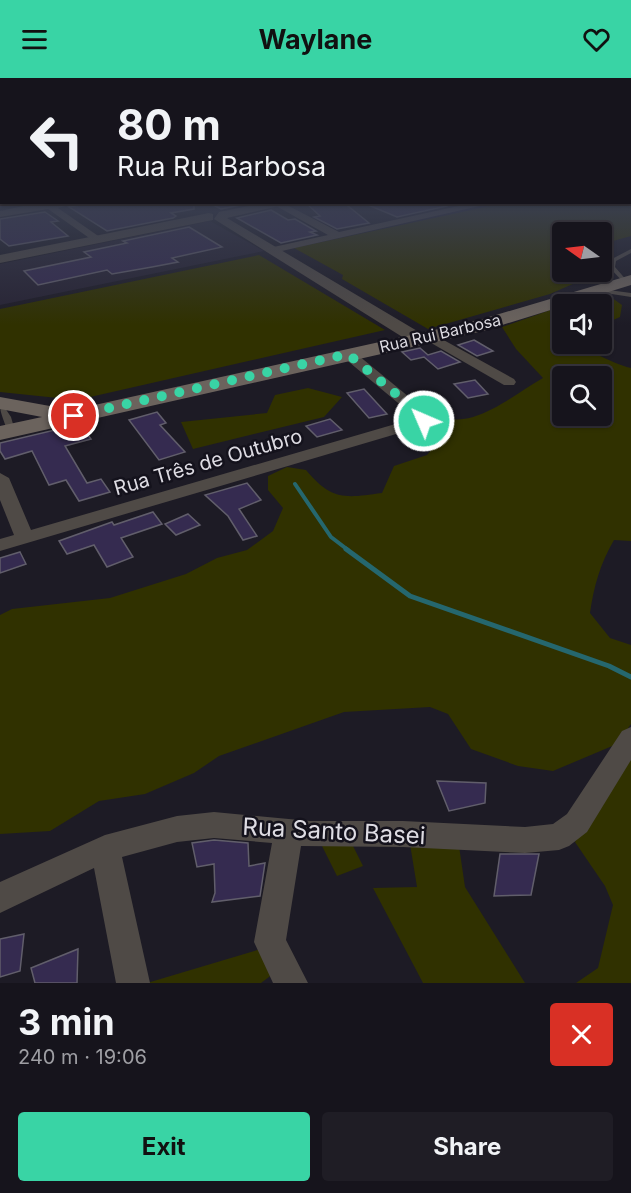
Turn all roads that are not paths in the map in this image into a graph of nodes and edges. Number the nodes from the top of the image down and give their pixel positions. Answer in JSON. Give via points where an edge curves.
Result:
{"nodes":[{"id":1,"x":98,"y":240,"type":"edge"},
{"id":2,"x":257,"y":240,"type":"edge"},
{"id":3,"x":318,"y":240,"type":"edge"},
{"id":4,"x":273,"y":250,"type":"junction"},
{"id":5,"x":631,"y":251,"type":"edge"},
{"id":6,"x":0,"y":259,"type":"edge"},
{"id":7,"x":629,"y":286,"type":"edge"},
{"id":8,"x":425,"y":338,"type":"junction"},
{"id":9,"x":348,"y":354,"type":"junction"},
{"id":10,"x":509,"y":382,"type":"dead end"},
{"id":11,"x":0,"y":405,"type":"edge"},
{"id":12,"x":74,"y":416,"type":"junction"},
{"id":13,"x":6,"y":432,"type":"edge"},
{"id":14,"x":0,"y":478,"type":"edge"},
{"id":15,"x":25,"y":538,"type":"junction"},
{"id":16,"x":0,"y":545,"type":"edge"},
{"id":17,"x":631,"y":738,"type":"edge"},
{"id":18,"x":289,"y":831,"type":"junction"},
{"id":19,"x":105,"y":848,"type":"junction"},
{"id":20,"x":0,"y":898,"type":"edge"},
{"id":21,"x":134,"y":983,"type":"edge"},
{"id":22,"x":291,"y":983,"type":"edge"}],
"edges":[{"from":1,"to":6,"type":"street"},
{"from":2,"to":4,"type":"street"},
{"from":3,"to":4,"type":"street"},
{"from":4,"to":8,"type":"street"},
{"from":5,"to":7,"type":"lane","via":[[613,260],[612,267]]},
{"from":7,"to":8,"type":"main road","name":"Rua Rui Barbosa","via":[[596,290],[483,325]]},
{"from":8,"to":9,"type":"main road","name":"Rua Rui Barbosa"},
{"from":8,"to":10,"type":"street"},
{"from":9,"to":12,"type":"main road","name":"Rua Rui Barbosa"},
{"from":9,"to":15,"type":"street","name":"Rua Três de Outubro","via":[[425,418],[421,423]]},
{"from":11,"to":12,"type":"main road"},
{"from":11,"to":13,"type":"lane","via":[[8,417]]},
{"from":12,"to":13,"type":"main road","name":"Rua Rui Barbosa"},
{"from":14,"to":15,"type":"street"},
{"from":15,"to":16,"type":"street","name":"Rua Três de Outubro"},
{"from":17,"to":18,"type":"street","name":"Rua Santo Basei","via":[[577,823],[559,837],[525,840]]},
{"from":18,"to":19,"type":"street","name":"Rua Santo Basei","via":[[214,825]]},
{"from":18,"to":22,"type":"street","via":[[270,942]]},
{"from":19,"to":20,"type":"street","name":"Rua Santo Basei"},
{"from":19,"to":21,"type":"street"}]}
